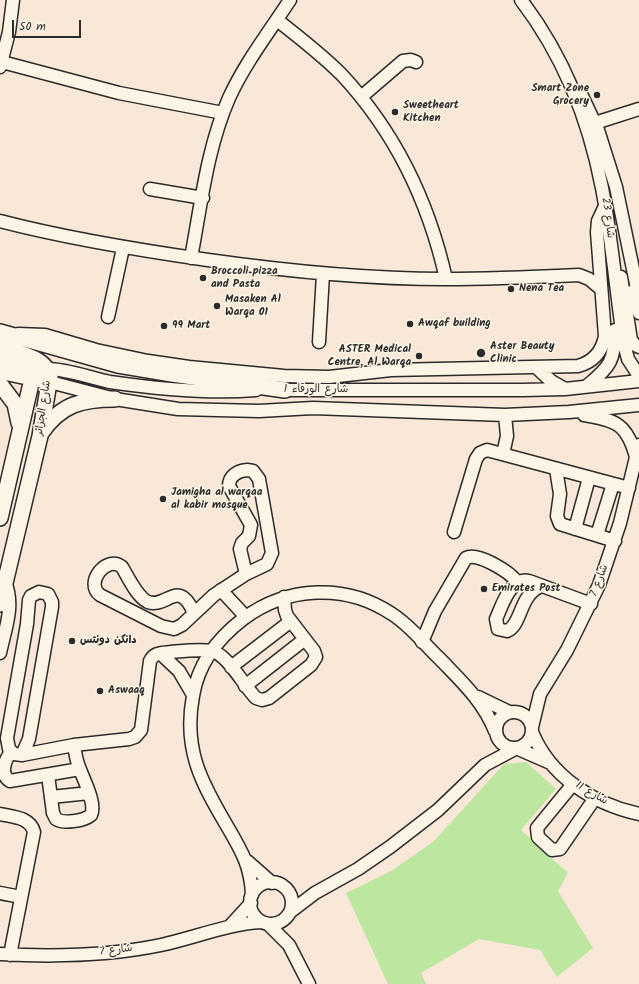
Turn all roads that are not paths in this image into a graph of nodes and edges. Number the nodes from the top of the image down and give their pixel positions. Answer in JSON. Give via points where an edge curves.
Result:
{"nodes":[{"id":1,"x":13,"y":0,"type":"edge"},
{"id":2,"x":290,"y":0,"type":"edge"},
{"id":3,"x":524,"y":1,"type":"edge"},
{"id":4,"x":277,"y":20,"type":"junction"},
{"id":5,"x":562,"y":62,"type":"junction"},
{"id":6,"x":1,"y":64,"type":"edge"},
{"id":7,"x":414,"y":64,"type":"dead end"},
{"id":8,"x":362,"y":98,"type":"junction"},
{"id":9,"x":639,"y":110,"type":"edge"},
{"id":10,"x":223,"y":113,"type":"junction"},
{"id":11,"x":595,"y":123,"type":"junction"},
{"id":12,"x":150,"y":189,"type":"dead end"},
{"id":13,"x":203,"y":198,"type":"junction"},
{"id":14,"x":605,"y":206,"type":"junction"},
{"id":15,"x":0,"y":221,"type":"edge"},
{"id":16,"x":610,"y":238,"type":"junction"},
{"id":17,"x":123,"y":248,"type":"junction"},
{"id":18,"x":599,"y":254,"type":"junction"},
{"id":19,"x":191,"y":258,"type":"junction"},
{"id":20,"x":636,"y":265,"type":"edge"},
{"id":21,"x":324,"y":274,"type":"junction"},
{"id":22,"x":579,"y":274,"type":"junction"},
{"id":23,"x":446,"y":279,"type":"junction"},
{"id":24,"x":634,"y":281,"type":"junction"},
{"id":25,"x":601,"y":289,"type":"junction"},
{"id":26,"x":639,"y":298,"type":"edge"},
{"id":27,"x":617,"y":303,"type":"junction"},
{"id":28,"x":639,"y":313,"type":"edge"},
{"id":29,"x":108,"y":317,"type":"dead end"},
{"id":30,"x":3,"y":338,"type":"edge"},
{"id":31,"x":319,"y":342,"type":"dead end"},
{"id":32,"x":639,"y":347,"type":"edge"},
{"id":33,"x":31,"y":358,"type":"junction"},
{"id":34,"x":0,"y":360,"type":"edge"},
{"id":35,"x":537,"y":368,"type":"junction"},
{"id":36,"x":0,"y":371,"type":"edge"},
{"id":37,"x":368,"y":373,"type":"junction"},
{"id":38,"x":49,"y":375,"type":"junction"},
{"id":39,"x":639,"y":376,"type":"edge"},
{"id":40,"x":32,"y":379,"type":"junction"},
{"id":41,"x":639,"y":381,"type":"edge"},
{"id":42,"x":0,"y":384,"type":"edge"},
{"id":43,"x":587,"y":386,"type":"junction"},
{"id":44,"x":564,"y":389,"type":"junction"},
{"id":45,"x":285,"y":390,"type":"junction"},
{"id":46,"x":349,"y":390,"type":"junction"},
{"id":47,"x":115,"y":399,"type":"junction"},
{"id":48,"x":639,"y":405,"type":"edge"},
{"id":49,"x":569,"y":412,"type":"junction"},
{"id":50,"x":505,"y":416,"type":"junction"},
{"id":51,"x":20,"y":428,"type":"junction"},
{"id":52,"x":40,"y":436,"type":"junction"},
{"id":53,"x":639,"y":446,"type":"edge"},
{"id":54,"x":503,"y":454,"type":"junction"},
{"id":55,"x":636,"y":458,"type":"junction"},
{"id":56,"x":556,"y":469,"type":"junction"},
{"id":57,"x":589,"y":478,"type":"junction"},
{"id":58,"x":613,"y":484,"type":"junction"},
{"id":59,"x":629,"y":488,"type":"junction"},
{"id":60,"x":0,"y":518,"type":"edge"},
{"id":61,"x":575,"y":529,"type":"junction"},
{"id":62,"x":454,"y":532,"type":"dead end"},
{"id":63,"x":597,"y":535,"type":"junction"},
{"id":64,"x":615,"y":541,"type":"junction"},
{"id":65,"x":246,"y":574,"type":"junction"},
{"id":66,"x":5,"y":582,"type":"junction"},
{"id":67,"x":517,"y":582,"type":"junction"},
{"id":68,"x":541,"y":586,"type":"junction"},
{"id":69,"x":221,"y":590,"type":"junction"},
{"id":70,"x":284,"y":597,"type":"junction"},
{"id":71,"x":0,"y":604,"type":"edge"},
{"id":72,"x":591,"y":604,"type":"junction"},
{"id":73,"x":194,"y":613,"type":"junction"},
{"id":74,"x":243,"y":620,"type":"junction"},
{"id":75,"x":291,"y":621,"type":"junction"},
{"id":76,"x":4,"y":634,"type":"junction"},
{"id":77,"x":24,"y":638,"type":"junction"},
{"id":78,"x":305,"y":639,"type":"junction"},
{"id":79,"x":422,"y":642,"type":"junction"},
{"id":80,"x":211,"y":651,"type":"junction"},
{"id":81,"x":0,"y":654,"type":"edge"},
{"id":82,"x":161,"y":654,"type":"junction"},
{"id":83,"x":20,"y":659,"type":"junction"},
{"id":84,"x":231,"y":667,"type":"junction"},
{"id":85,"x":245,"y":686,"type":"junction"},
{"id":86,"x":472,"y":693,"type":"junction"},
{"id":87,"x":540,"y":694,"type":"junction"},
{"id":88,"x":193,"y":695,"type":"junction"},
{"id":89,"x":510,"y":712,"type":"junction"},
{"id":90,"x":532,"y":730,"type":"junction"},
{"id":91,"x":495,"y":732,"type":"junction"},
{"id":92,"x":29,"y":739,"type":"junction"},
{"id":93,"x":74,"y":746,"type":"junction"},
{"id":94,"x":516,"y":748,"type":"junction"},
{"id":95,"x":17,"y":753,"type":"junction"},
{"id":96,"x":36,"y":753,"type":"junction"},
{"id":97,"x":549,"y":762,"type":"junction"},
{"id":98,"x":485,"y":764,"type":"junction"},
{"id":99,"x":80,"y":769,"type":"junction"},
{"id":100,"x":48,"y":775,"type":"junction"},
{"id":101,"x":573,"y":784,"type":"junction"},
{"id":102,"x":89,"y":793,"type":"junction"},
{"id":103,"x":51,"y":798,"type":"junction"},
{"id":104,"x":595,"y":798,"type":"junction"},
{"id":105,"x":0,"y":814,"type":"edge"},
{"id":106,"x":639,"y":814,"type":"edge"},
{"id":107,"x":247,"y":861,"type":"junction"},
{"id":108,"x":272,"y":883,"type":"junction"},
{"id":109,"x":286,"y":889,"type":"junction"},
{"id":110,"x":321,"y":890,"type":"junction"},
{"id":111,"x":0,"y":893,"type":"edge"},
{"id":112,"x":21,"y":897,"type":"junction"},
{"id":113,"x":251,"y":899,"type":"junction"},
{"id":114,"x":289,"y":914,"type":"junction"},
{"id":115,"x":265,"y":923,"type":"junction"},
{"id":116,"x":229,"y":927,"type":"junction"},
{"id":117,"x":289,"y":945,"type":"junction"},
{"id":118,"x":5,"y":954,"type":"edge"},
{"id":119,"x":309,"y":984,"type":"edge"}],
"edges":[{"from":1,"to":6,"type":"street"},
{"from":2,"to":4,"type":"street"},
{"from":3,"to":5,"type":"street","name":"شارع 23"},
{"from":4,"to":8,"type":"street","via":[[319,54]]},
{"from":4,"to":10,"type":"street","via":[[244,70]]},
{"from":5,"to":11,"type":"street","name":"شارع 23"},
{"from":5,"to":14,"type":"street","name":"شارع 23","via":[[591,140]]},
{"from":6,"to":10,"type":"street","via":[[119,93]]},
{"from":7,"to":8,"type":"street","via":[[407,63],[399,68]]},
{"from":8,"to":23,"type":"street","via":[[404,161],[419,193],[432,224]]},
{"from":9,"to":11,"type":"street"},
{"from":10,"to":13,"type":"street"},
{"from":11,"to":20,"type":"street","name":"شارع 23","via":[[616,187]]},
{"from":12,"to":13,"type":"street"},
{"from":13,"to":19,"type":"street"},
{"from":14,"to":16,"type":"street","name":"شارع 23"},
{"from":14,"to":18,"type":"street","via":[[597,226]]},
{"from":15,"to":17,"type":"street"},
{"from":16,"to":27,"type":"street","name":"شارع 23"},
{"from":16,"to":32,"type":"street","via":[[622,279],[632,340]]},
{"from":17,"to":19,"type":"street"},
{"from":17,"to":29,"type":"street"},
{"from":18,"to":22,"type":"street","via":[[591,265]]},
{"from":18,"to":25,"type":"street"},
{"from":19,"to":21,"type":"street"},
{"from":20,"to":24,"type":"street","name":"شارع 23"},
{"from":21,"to":23,"type":"street"},
{"from":21,"to":31,"type":"street"},
{"from":22,"to":23,"type":"street"},
{"from":22,"to":25,"type":"street"},
{"from":24,"to":26,"type":"street","name":"شارع 23"},
{"from":24,"to":28,"type":"street"},
{"from":25,"to":35,"type":"street","via":[[605,336],[597,356],[588,363],[578,366]]},
{"from":27,"to":39,"type":"street","name":"شارع 23","via":[[626,352]]},
{"from":27,"to":43,"type":"street","via":[[612,358],[603,373]]},
{"from":30,"to":33,"type":"main road","name":"شارع الورقاء 1"},
{"from":30,"to":37,"type":"street","via":[[22,333],[38,334],[131,358],[189,367],[329,377]]},
{"from":30,"to":45,"type":"main road","via":[[126,366]]},
{"from":33,"to":34,"type":"main road","via":[[32,362],[27,366]]},
{"from":33,"to":38,"type":"main road","name":"شارع الورقاء 1","via":[[41,362]]},
{"from":35,"to":37,"type":"street","via":[[391,370]]},
{"from":35,"to":44,"type":"street"},
{"from":36,"to":40,"type":"main road"},
{"from":37,"to":46,"type":"street"},
{"from":38,"to":40,"type":"main road","name":"شارع الجزائر","via":[[39,372]]},
{"from":38,"to":45,"type":"street","name":"شارع الورقاء 1","via":[[216,392]]},
{"from":38,"to":47,"type":"street","name":"شارع الورقاء 1"},
{"from":38,"to":52,"type":"main road","name":"شارع الجزائر"},
{"from":40,"to":51,"type":"main road","name":"شارع الجزائر"},
{"from":41,"to":43,"type":"street","name":"شارع الورقاء 1"},
{"from":42,"to":51,"type":"main road","via":[[14,404]]},
{"from":43,"to":44,"type":"street","name":"شارع الورقاء 1"},
{"from":44,"to":46,"type":"street","name":"شارع الورقاء 1"},
{"from":45,"to":46,"type":"street","name":"شارع الورقاء 1"},
{"from":47,"to":50,"type":"street","name":"شارع الورقاء 1","via":[[178,409],[259,411],[314,408]]},
{"from":47,"to":52,"type":"main road","via":[[92,399],[74,404],[51,420]]},
{"from":48,"to":49,"type":"street","name":"شارع الورقاء 1"},
{"from":49,"to":50,"type":"street","name":"شارع الورقاء 1"},
{"from":49,"to":55,"type":"street","via":[[616,422],[628,436]]},
{"from":50,"to":54,"type":"street","via":[[507,436]]},
{"from":51,"to":60,"type":"main road","name":"شارع الجزائر"},
{"from":52,"to":66,"type":"main road","name":"شارع الجزائر"},
{"from":53,"to":55,"type":"street","name":"شارع 7"},
{"from":54,"to":56,"type":"street"},
{"from":54,"to":62,"type":"street","via":[[487,450],[478,456]]},
{"from":55,"to":59,"type":"street","name":"شارع 7"},
{"from":56,"to":57,"type":"street"},
{"from":56,"to":61,"type":"street","via":[[560,494],[558,519],[563,525]]},
{"from":57,"to":58,"type":"street"},
{"from":57,"to":61,"type":"street"},
{"from":58,"to":59,"type":"street"},
{"from":58,"to":63,"type":"street"},
{"from":59,"to":64,"type":"street","name":"شارع 7"},
{"from":61,"to":63,"type":"street"},
{"from":63,"to":64,"type":"street"},
{"from":64,"to":72,"type":"street","name":"شارع 7"},
{"from":65,"to":65,"type":"street","via":[[267,564],[272,553],[259,479],[253,471],[247,470],[234,475],[229,486],[250,526],[249,536],[240,549]]},
{"from":65,"to":69,"type":"street"},
{"from":66,"to":71,"type":"main road","name":"شارع الجزائر"},
{"from":66,"to":76,"type":"street","via":[[10,595],[10,608]]},
{"from":67,"to":68,"type":"street","via":[[526,580]]},
{"from":67,"to":68,"type":"street","via":[[496,619],[498,629],[504,632],[513,628],[529,595]]},
{"from":67,"to":79,"type":"street","via":[[507,572],[490,563],[475,557],[466,558],[435,611]]},
{"from":68,"to":72,"type":"street"},
{"from":69,"to":73,"type":"street"},
{"from":69,"to":74,"type":"street","via":[[230,602],[239,608]]},
{"from":70,"to":74,"type":"street","via":[[267,604]]},
{"from":70,"to":75,"type":"street","via":[[285,610]]},
{"from":70,"to":79,"type":"street","via":[[324,592],[360,598],[392,614],[411,628]]},
{"from":72,"to":87,"type":"street","name":"شارع 7"},
{"from":73,"to":73,"type":"street","via":[[178,627],[165,628],[100,595],[94,589],[94,584],[103,569],[109,564],[118,564],[144,600],[154,603],[172,596],[180,596],[189,602]]},
{"from":74,"to":80,"type":"street"},
{"from":75,"to":78,"type":"street"},
{"from":75,"to":84,"type":"street"},
{"from":76,"to":77,"type":"street","via":[[11,639]]},
{"from":76,"to":81,"type":"street"},
{"from":77,"to":83,"type":"street"},
{"from":77,"to":92,"type":"street","via":[[29,600],[34,594],[44,592],[50,598],[52,607]]},
{"from":78,"to":85,"type":"street"},
{"from":78,"to":85,"type":"street","via":[[316,654],[312,665],[267,700],[256,698]]},
{"from":79,"to":86,"type":"street"},
{"from":80,"to":82,"type":"street"},
{"from":80,"to":84,"type":"street","via":[[221,656]]},
{"from":80,"to":88,"type":"street","via":[[200,671]]},
{"from":81,"to":83,"type":"street"},
{"from":82,"to":88,"type":"street","via":[[179,670]]},
{"from":82,"to":93,"type":"street","via":[[153,656],[150,661],[142,727],[137,735],[129,739]]},
{"from":83,"to":95,"type":"street","via":[[7,738],[7,745]]},
{"from":84,"to":85,"type":"street"},
{"from":86,"to":89,"type":"street"},
{"from":86,"to":91,"type":"street","via":[[485,711]]},
{"from":87,"to":89,"type":"street","name":"شارع 7"},
{"from":87,"to":90,"type":"street","name":"شارع 7"},
{"from":88,"to":107,"type":"street","via":[[190,732],[196,767]]},
{"from":89,"to":90,"type":"street","via":[[524,715]]},
{"from":89,"to":91,"type":"street","via":[[500,717]]},
{"from":90,"to":94,"type":"street","via":[[525,745]]},
{"from":90,"to":97,"type":"street","name":"شارع 11","via":[[539,748]]},
{"from":91,"to":94,"type":"street","via":[[502,744]]},
{"from":91,"to":98,"type":"street"},
{"from":92,"to":95,"type":"street"},
{"from":92,"to":96,"type":"street"},
{"from":93,"to":96,"type":"street"},
{"from":93,"to":99,"type":"street"},
{"from":94,"to":97,"type":"street","name":"شارع 11"},
{"from":94,"to":98,"type":"street"},
{"from":95,"to":96,"type":"street"},
{"from":95,"to":100,"type":"street","via":[[1,767],[6,779],[13,781]]},
{"from":97,"to":101,"type":"street","name":"شارع 11"},
{"from":98,"to":110,"type":"street","via":[[453,797],[406,836],[358,869]]},
{"from":99,"to":100,"type":"street"},
{"from":99,"to":102,"type":"street"},
{"from":100,"to":103,"type":"street"},
{"from":101,"to":104,"type":"street","name":"شارع 11"},
{"from":101,"to":104,"type":"street","via":[[537,828],[538,837],[552,850],[560,849]]},
{"from":102,"to":103,"type":"street"},
{"from":102,"to":103,"type":"street","via":[[93,810],[91,815],[86,819],[64,822],[54,816]]},
{"from":104,"to":106,"type":"street","name":"شارع 11"},
{"from":105,"to":112,"type":"street","via":[[28,821],[34,832]]},
{"from":107,"to":108,"type":"street"},
{"from":107,"to":113,"type":"street","via":[[251,878]]},
{"from":108,"to":109,"type":"street","via":[[280,884]]},
{"from":108,"to":113,"type":"street","via":[[258,888]]},
{"from":109,"to":110,"type":"street"},
{"from":109,"to":114,"type":"street","via":[[291,898]]},
{"from":110,"to":114,"type":"street"},
{"from":111,"to":112,"type":"street"},
{"from":112,"to":118,"type":"street"},
{"from":113,"to":115,"type":"street","via":[[252,912]]},
{"from":113,"to":116,"type":"street"},
{"from":114,"to":115,"type":"street","via":[[281,922]]},
{"from":114,"to":117,"type":"street"},
{"from":115,"to":116,"type":"street","name":"شارع 7"},
{"from":115,"to":117,"type":"street"},
{"from":116,"to":118,"type":"street","name":"شارع 7","via":[[160,945],[122,951],[45,956]]},
{"from":117,"to":119,"type":"street"}]}
